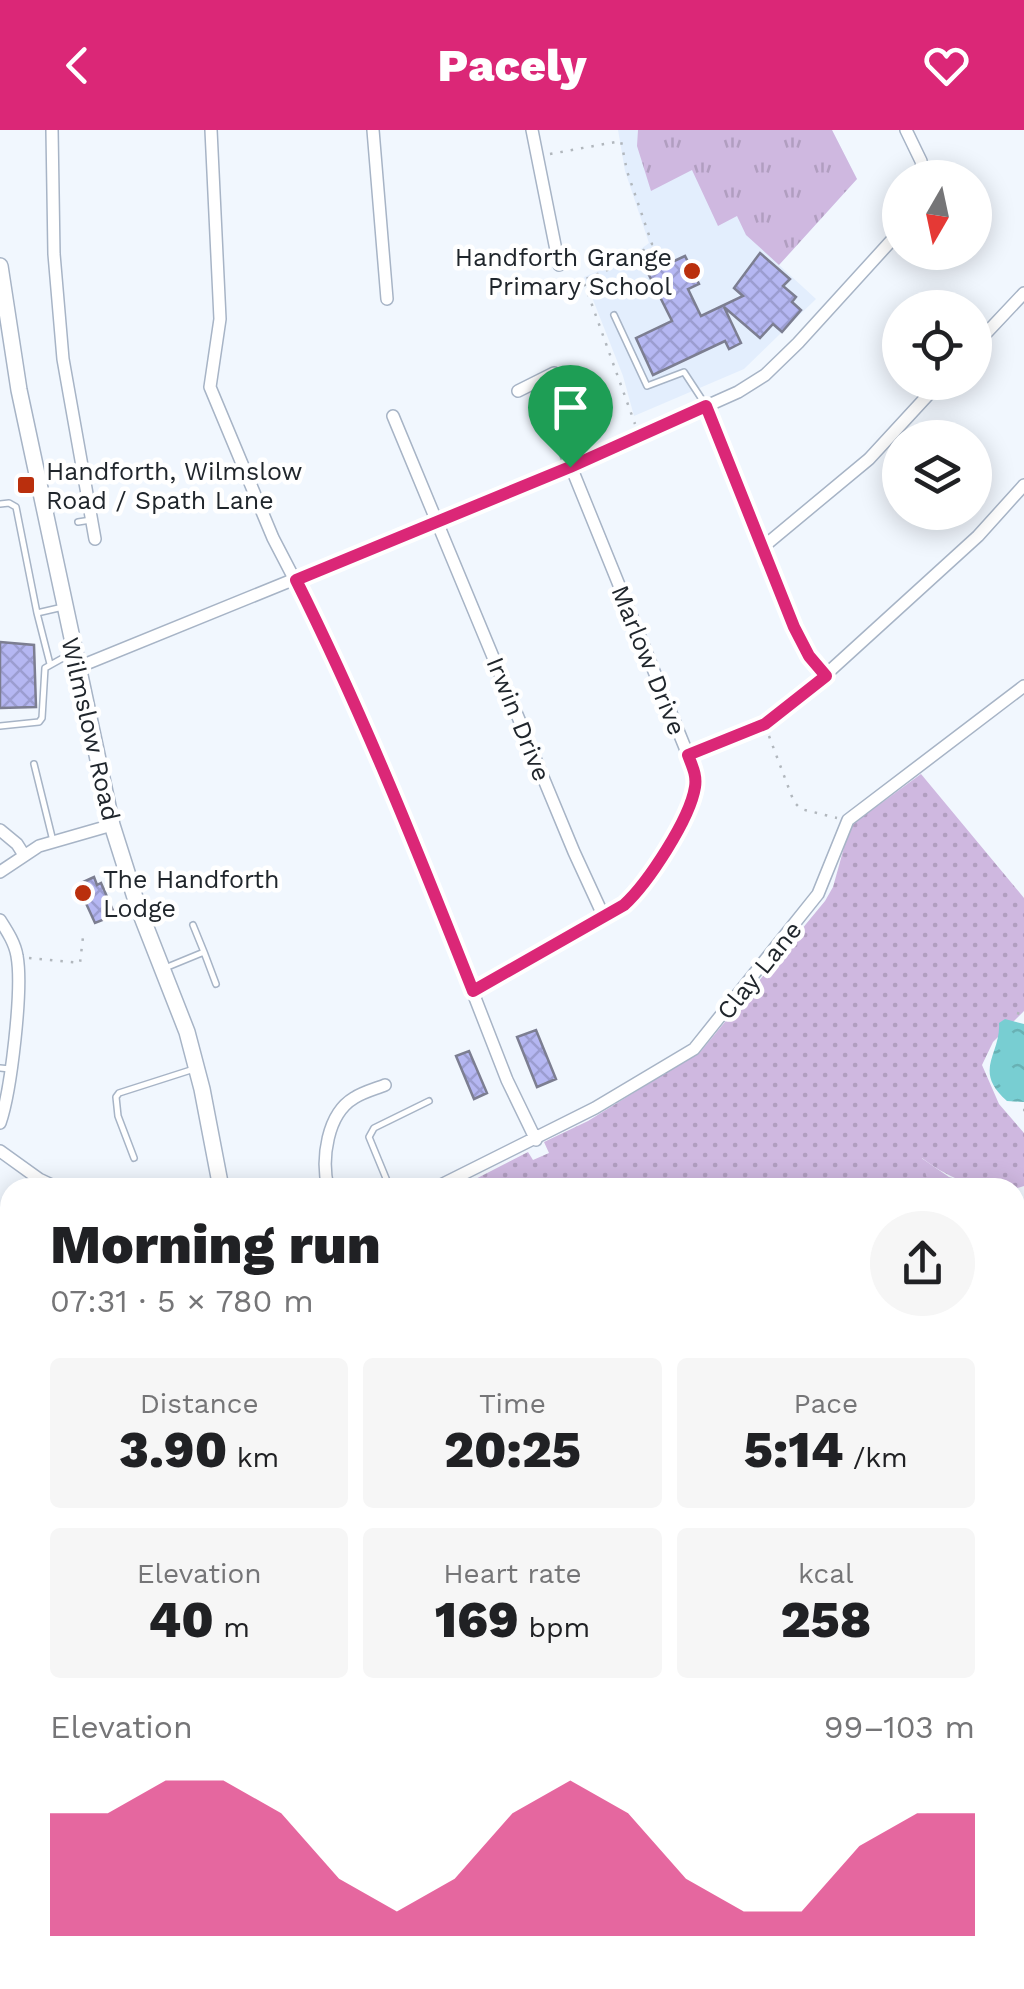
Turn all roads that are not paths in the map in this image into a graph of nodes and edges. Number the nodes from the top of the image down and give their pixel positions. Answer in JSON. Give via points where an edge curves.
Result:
{"nodes":[{"id":1,"x":52,"y":130,"type":"edge"},
{"id":2,"x":212,"y":130,"type":"edge"},
{"id":3,"x":373,"y":130,"type":"edge"},
{"id":4,"x":532,"y":130,"type":"edge"},
{"id":5,"x":906,"y":130,"type":"edge"},
{"id":6,"x":921,"y":160,"type":"edge"},
{"id":7,"x":882,"y":250,"type":"edge"},
{"id":8,"x":558,"y":265,"type":"dead end"},
{"id":9,"x":0,"y":266,"type":"edge"},
{"id":10,"x":0,"y":281,"type":"edge"},
{"id":11,"x":1024,"y":293,"type":"edge"},
{"id":12,"x":387,"y":299,"type":"dead end"},
{"id":13,"x":614,"y":315,"type":"dead end"},
{"id":14,"x":992,"y":328,"type":"edge"},
{"id":15,"x":554,"y":373,"type":"dead end"},
{"id":16,"x":538,"y":383,"type":"junction"},
{"id":17,"x":518,"y":391,"type":"dead end"},
{"id":18,"x":923,"y":400,"type":"edge"},
{"id":19,"x":706,"y":406,"type":"junction"},
{"id":20,"x":393,"y":416,"type":"dead end"},
{"id":21,"x":570,"y":467,"type":"junction"},
{"id":22,"x":1024,"y":486,"type":"edge"},
{"id":23,"x":0,"y":504,"type":"edge"},
{"id":24,"x":438,"y":522,"type":"junction"},
{"id":25,"x":95,"y":539,"type":"dead end"},
{"id":26,"x":763,"y":548,"type":"junction"},
{"id":27,"x":296,"y":580,"type":"junction"},
{"id":28,"x":64,"y":607,"type":"junction"},
{"id":29,"x":37,"y":613,"type":"junction"},
{"id":30,"x":75,"y":660,"type":"junction"},
{"id":31,"x":50,"y":664,"type":"junction"},
{"id":32,"x":826,"y":676,"type":"junction"},
{"id":33,"x":1024,"y":686,"type":"edge"},
{"id":34,"x":0,"y":726,"type":"edge"},
{"id":35,"x":688,"y":755,"type":"junction"},
{"id":36,"x":34,"y":764,"type":"dead end"},
{"id":37,"x":112,"y":825,"type":"junction"},
{"id":38,"x":0,"y":830,"type":"edge"},
{"id":39,"x":52,"y":841,"type":"junction"},
{"id":40,"x":24,"y":855,"type":"junction"},
{"id":41,"x":0,"y":872,"type":"edge"},
{"id":42,"x":603,"y":914,"type":"junction"},
{"id":43,"x":0,"y":920,"type":"edge"},
{"id":44,"x":194,"y":925,"type":"dead end"},
{"id":45,"x":204,"y":952,"type":"junction"},
{"id":46,"x":162,"y":969,"type":"junction"},
{"id":47,"x":216,"y":984,"type":"dead end"},
{"id":48,"x":473,"y":991,"type":"junction"},
{"id":49,"x":197,"y":1068,"type":"junction"},
{"id":50,"x":5,"y":1069,"type":"edge"},
{"id":51,"x":385,"y":1085,"type":"dead end"},
{"id":52,"x":429,"y":1101,"type":"dead end"},
{"id":53,"x":0,"y":1123,"type":"edge"},
{"id":54,"x":536,"y":1140,"type":"junction"},
{"id":55,"x":0,"y":1150,"type":"edge"},
{"id":56,"x":134,"y":1158,"type":"dead end"},
{"id":57,"x":38,"y":1178,"type":"edge"},
{"id":58,"x":218,"y":1178,"type":"edge"},
{"id":59,"x":326,"y":1178,"type":"edge"},
{"id":60,"x":386,"y":1178,"type":"edge"},
{"id":61,"x":456,"y":1178,"type":"edge"}],
"edges":[{"from":1,"to":25,"type":"street","via":[[62,360],[84,521]]},
{"from":2,"to":27,"type":"street","via":[[220,319],[210,387]]},
{"from":3,"to":12,"type":"street"},
{"from":4,"to":8,"type":"street"},
{"from":5,"to":6,"type":"street"},
{"from":7,"to":19,"type":"street","via":[[765,376]]},
{"from":9,"to":10,"type":"main road","name":"Wilmslow Road"},
{"from":10,"to":28,"type":"main road","name":"Wilmslow Road"},
{"from":11,"to":14,"type":"street"},
{"from":13,"to":19,"type":"lane","via":[[648,386],[684,372]]},
{"from":15,"to":16,"type":"street"},
{"from":16,"to":17,"type":"street"},
{"from":16,"to":21,"type":"street","name":"Marlow Drive"},
{"from":18,"to":26,"type":"street","via":[[869,459]]},
{"from":19,"to":21,"type":"street"},
{"from":19,"to":26,"type":"street"},
{"from":20,"to":24,"type":"street","name":"Irwin Drive"},
{"from":21,"to":24,"type":"street"},
{"from":21,"to":35,"type":"street","name":"Marlow Drive"},
{"from":22,"to":32,"type":"street"},
{"from":23,"to":29,"type":"lane","via":[[16,507]]},
{"from":24,"to":27,"type":"street"},
{"from":24,"to":42,"type":"street","name":"Irwin Drive"},
{"from":26,"to":32,"type":"street","via":[[794,627]]},
{"from":27,"to":30,"type":"street"},
{"from":27,"to":48,"type":"street"},
{"from":28,"to":29,"type":"lane"},
{"from":28,"to":30,"type":"main road","name":"Wilmslow Road"},
{"from":29,"to":31,"type":"lane"},
{"from":30,"to":31,"type":"lane"},
{"from":30,"to":37,"type":"main road","name":"Wilmslow Road"},
{"from":31,"to":34,"type":"lane","via":[[42,718],[32,725]]},
{"from":32,"to":35,"type":"street","via":[[765,724]]},
{"from":33,"to":54,"type":"street","name":"Clay Lane","via":[[848,820],[818,894],[706,1038]]},
{"from":35,"to":42,"type":"street","name":"Marlow Drive","via":[[695,790],[672,837],[634,896]]},
{"from":36,"to":39,"type":"lane"},
{"from":37,"to":39,"type":"street"},
{"from":37,"to":46,"type":"main road","name":"Wilmslow Road"},
{"from":38,"to":40,"type":"street"},
{"from":39,"to":40,"type":"street"},
{"from":40,"to":41,"type":"street"},
{"from":42,"to":48,"type":"street","name":"Marlow Drive"},
{"from":43,"to":50,"type":"street","via":[[18,958]]},
{"from":44,"to":45,"type":"lane"},
{"from":45,"to":46,"type":"lane"},
{"from":45,"to":47,"type":"lane"},
{"from":46,"to":49,"type":"main road","name":"Wilmslow Road"},
{"from":48,"to":54,"type":"street"},
{"from":49,"to":56,"type":"lane","via":[[116,1097]]},
{"from":49,"to":58,"type":"main road","name":"Wilmslow Road"},
{"from":50,"to":53,"type":"street","via":[[7,1103]]},
{"from":51,"to":59,"type":"street","via":[[351,1099],[336,1117]]},
{"from":52,"to":60,"type":"lane","via":[[369,1136]]},
{"from":54,"to":61,"type":"street","name":"Clay Lane"},
{"from":55,"to":57,"type":"street"}]}
